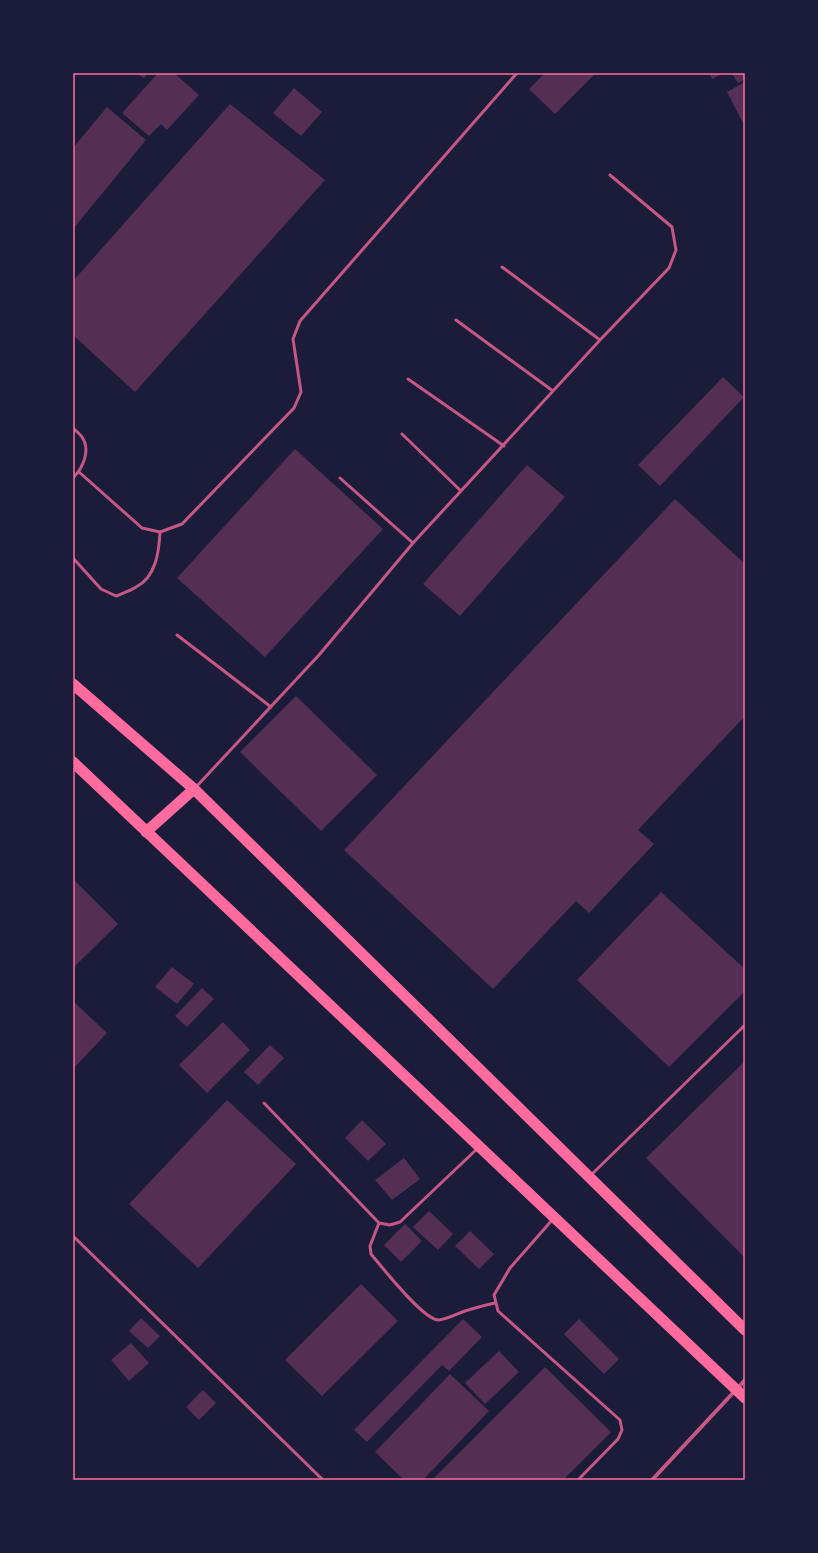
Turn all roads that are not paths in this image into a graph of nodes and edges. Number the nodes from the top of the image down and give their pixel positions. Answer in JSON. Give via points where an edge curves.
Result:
{"nodes":[{"id":1,"x":517,"y":73,"type":"edge"},
{"id":2,"x":610,"y":175,"type":"dead end"},
{"id":3,"x":502,"y":267,"type":"dead end"},
{"id":4,"x":456,"y":320,"type":"dead end"},
{"id":5,"x":600,"y":340,"type":"junction"},
{"id":6,"x":408,"y":379,"type":"dead end"},
{"id":7,"x":553,"y":391,"type":"junction"},
{"id":8,"x":73,"y":428,"type":"edge"},
{"id":9,"x":402,"y":434,"type":"dead end"},
{"id":10,"x":504,"y":446,"type":"junction"},
{"id":11,"x":79,"y":472,"type":"junction"},
{"id":12,"x":73,"y":478,"type":"edge"},
{"id":13,"x":340,"y":478,"type":"dead end"},
{"id":14,"x":461,"y":491,"type":"junction"},
{"id":15,"x":160,"y":532,"type":"junction"},
{"id":16,"x":413,"y":543,"type":"junction"},
{"id":17,"x":73,"y":558,"type":"edge"},
{"id":18,"x":177,"y":635,"type":"dead end"},
{"id":19,"x":73,"y":684,"type":"edge"},
{"id":20,"x":271,"y":707,"type":"junction"},
{"id":21,"x":73,"y":762,"type":"edge"},
{"id":22,"x":194,"y":789,"type":"junction"},
{"id":23,"x":146,"y":832,"type":"junction"},
{"id":24,"x":745,"y":1025,"type":"edge"},
{"id":25,"x":264,"y":1103,"type":"dead end"},
{"id":26,"x":480,"y":1147,"type":"junction"},
{"id":27,"x":590,"y":1176,"type":"junction"},
{"id":28,"x":554,"y":1217,"type":"junction"},
{"id":29,"x":379,"y":1223,"type":"junction"},
{"id":30,"x":73,"y":1236,"type":"edge"},
{"id":31,"x":495,"y":1303,"type":"junction"},
{"id":32,"x":745,"y":1330,"type":"edge"},
{"id":33,"x":745,"y":1380,"type":"edge"},
{"id":34,"x":736,"y":1390,"type":"junction"},
{"id":35,"x":745,"y":1398,"type":"edge"},
{"id":36,"x":323,"y":1480,"type":"edge"},
{"id":37,"x":578,"y":1480,"type":"edge"},
{"id":38,"x":652,"y":1480,"type":"edge"}],
"edges":[{"from":1,"to":15,"type":"lane","via":[[300,322],[293,339],[301,392],[294,408],[182,524]]},
{"from":2,"to":5,"type":"lane","via":[[672,227],[676,250],[669,268]]},
{"from":3,"to":5,"type":"lane"},
{"from":4,"to":7,"type":"lane"},
{"from":5,"to":7,"type":"lane"},
{"from":6,"to":10,"type":"lane"},
{"from":7,"to":10,"type":"lane"},
{"from":8,"to":11,"type":"lane","via":[[83,438],[86,452]]},
{"from":9,"to":14,"type":"lane"},
{"from":10,"to":14,"type":"lane"},
{"from":11,"to":12,"type":"lane"},
{"from":11,"to":15,"type":"lane","via":[[142,528]]},
{"from":13,"to":16,"type":"lane"},
{"from":14,"to":16,"type":"lane"},
{"from":15,"to":17,"type":"lane","via":[[159,552],[152,572],[138,587],[116,596],[101,589]]},
{"from":16,"to":20,"type":"lane","via":[[319,655]]},
{"from":18,"to":20,"type":"lane"},
{"from":19,"to":22,"type":"highway"},
{"from":20,"to":22,"type":"lane"},
{"from":21,"to":23,"type":"highway"},
{"from":22,"to":23,"type":"highway"},
{"from":22,"to":27,"type":"highway"},
{"from":23,"to":26,"type":"highway"},
{"from":24,"to":27,"type":"lane"},
{"from":25,"to":29,"type":"lane"},
{"from":26,"to":28,"type":"highway"},
{"from":26,"to":29,"type":"lane","via":[[400,1222],[390,1225]]},
{"from":27,"to":32,"type":"highway"},
{"from":28,"to":31,"type":"lane","via":[[510,1268],[494,1296]]},
{"from":28,"to":34,"type":"highway"},
{"from":29,"to":31,"type":"lane","via":[[370,1246],[371,1254],[418,1308],[431,1319],[444,1319]]},
{"from":30,"to":36,"type":"lane"},
{"from":31,"to":37,"type":"lane","via":[[498,1311],[620,1420],[622,1430],[618,1439]]},
{"from":33,"to":34,"type":"street"},
{"from":34,"to":35,"type":"highway"},
{"from":34,"to":38,"type":"street"}]}
